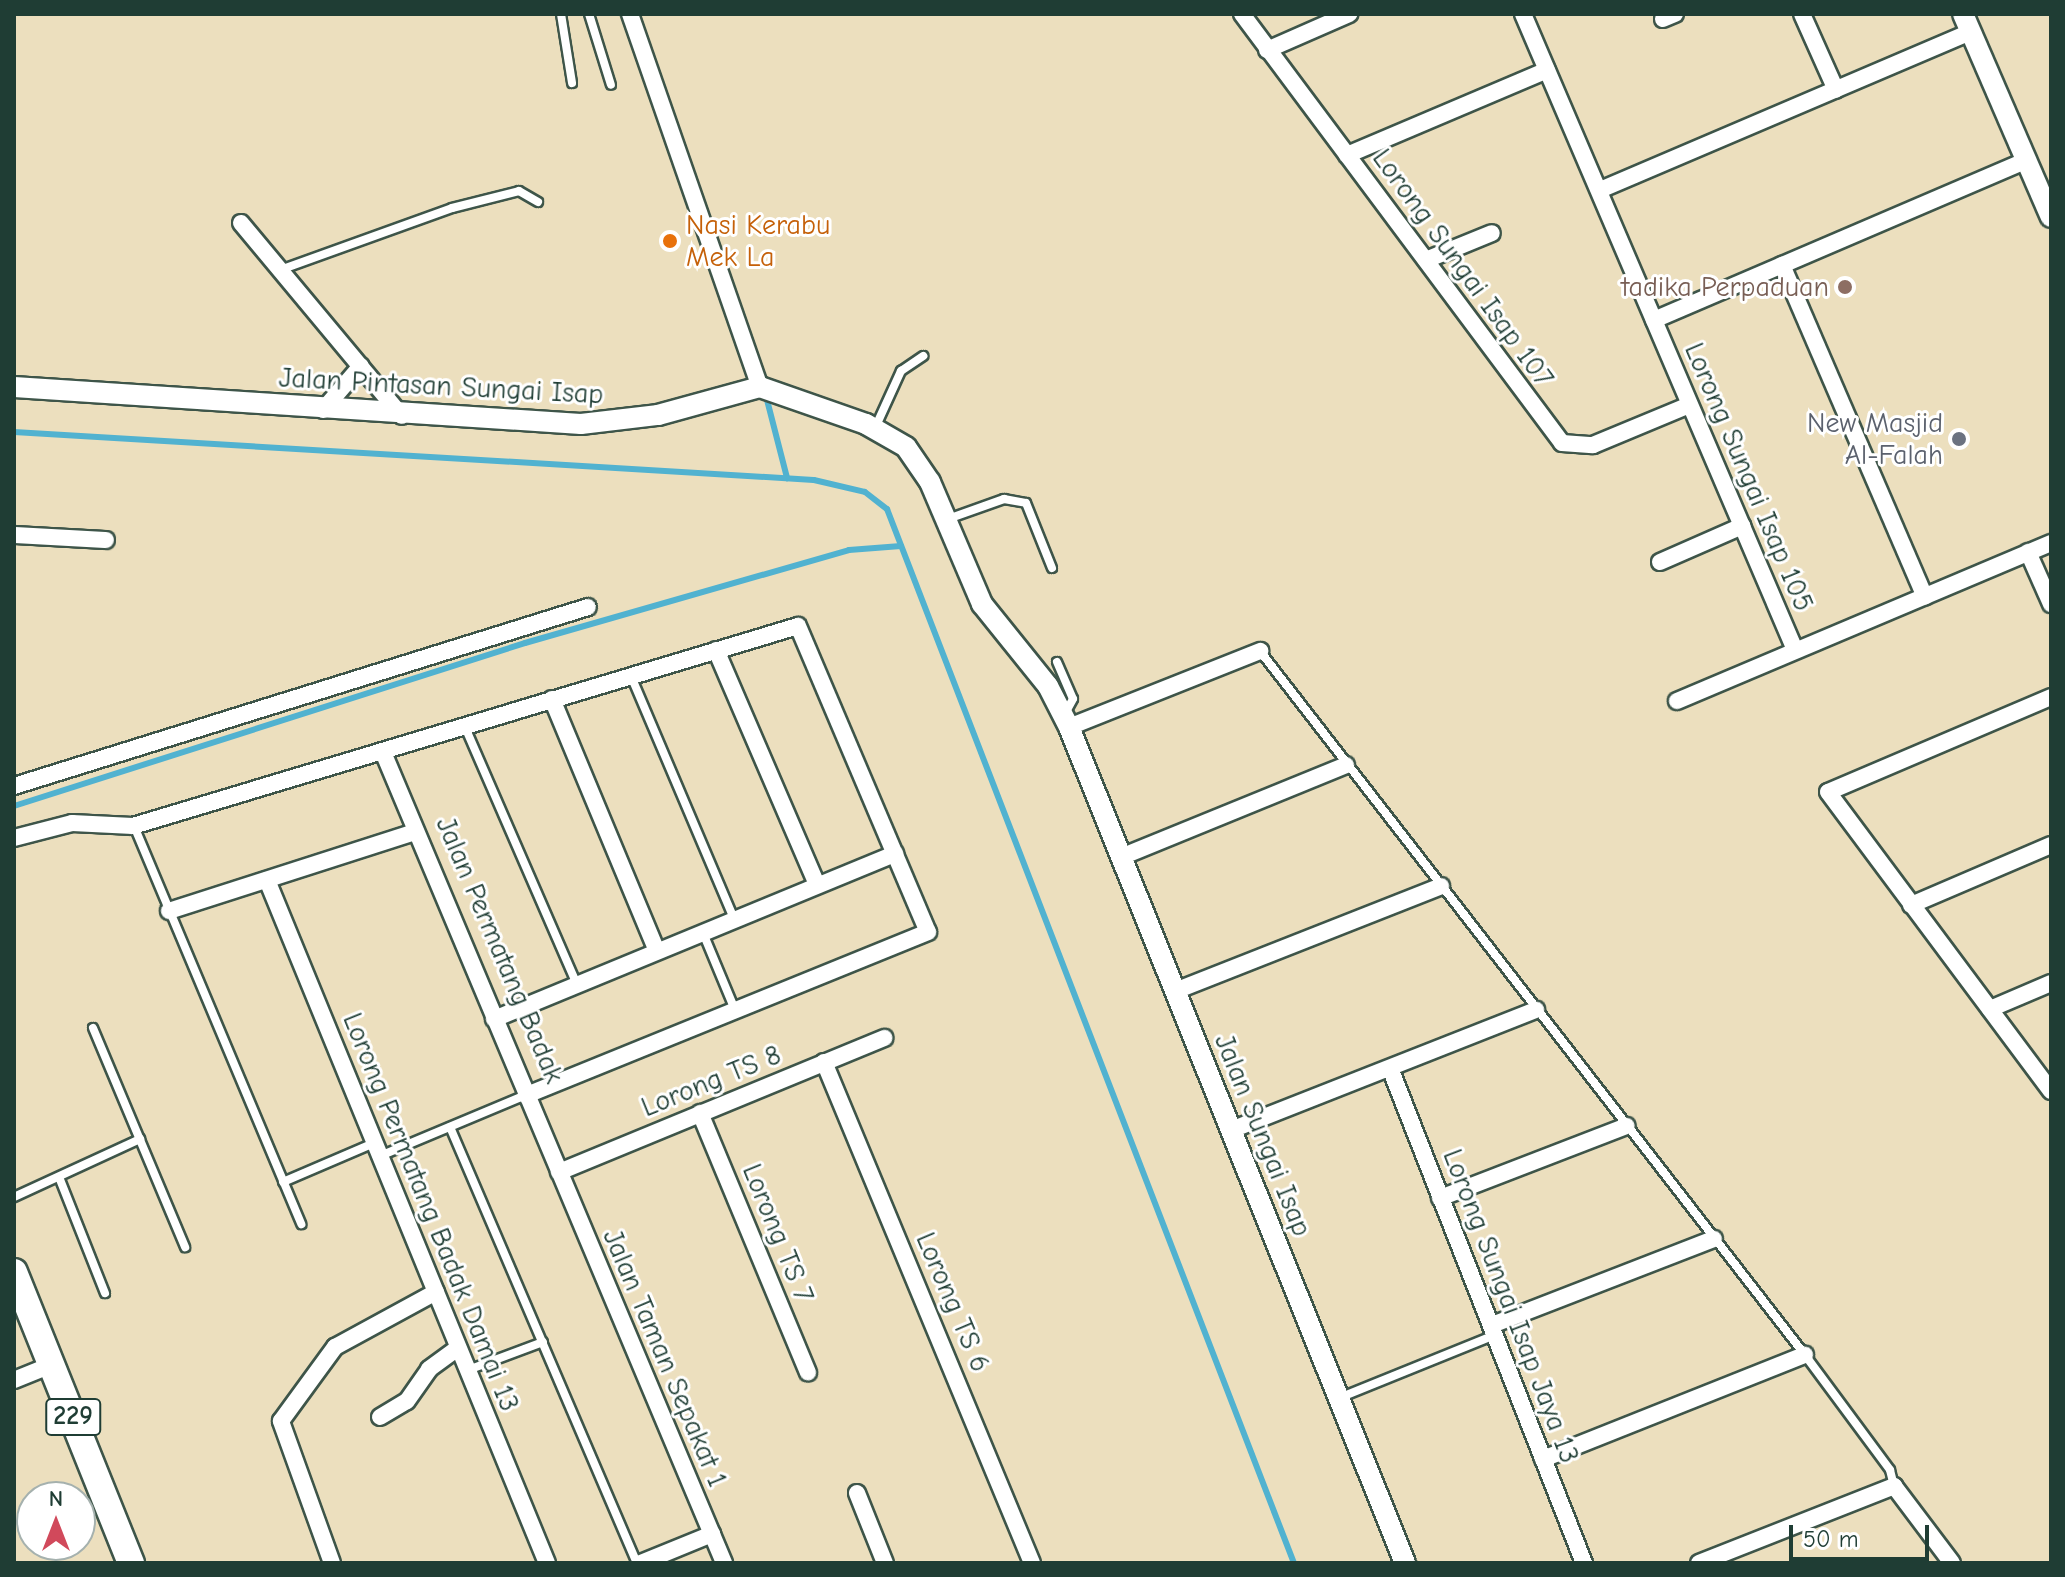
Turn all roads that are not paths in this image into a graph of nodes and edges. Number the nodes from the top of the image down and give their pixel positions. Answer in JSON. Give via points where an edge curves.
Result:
{"nodes":[{"id":1,"x":561,"y":14,"type":"edge"},
{"id":2,"x":589,"y":14,"type":"edge"},
{"id":3,"x":630,"y":14,"type":"edge"},
{"id":4,"x":1242,"y":14,"type":"edge"},
{"id":5,"x":1349,"y":14,"type":"edge"},
{"id":6,"x":1523,"y":14,"type":"edge"},
{"id":7,"x":1802,"y":14,"type":"edge"},
{"id":8,"x":1967,"y":23,"type":"edge"},
{"id":9,"x":1267,"y":50,"type":"junction"},
{"id":10,"x":1547,"y":70,"type":"junction"},
{"id":11,"x":572,"y":83,"type":"dead end"},
{"id":12,"x":611,"y":85,"type":"dead end"},
{"id":13,"x":1836,"y":90,"type":"junction"},
{"id":14,"x":1347,"y":155,"type":"junction"},
{"id":15,"x":2027,"y":160,"type":"junction"},
{"id":16,"x":1600,"y":190,"type":"junction"},
{"id":17,"x":538,"y":202,"type":"dead end"},
{"id":18,"x":2051,"y":217,"type":"edge"},
{"id":19,"x":241,"y":223,"type":"dead end"},
{"id":20,"x":1492,"y":233,"type":"dead end"},
{"id":21,"x":1426,"y":260,"type":"junction"},
{"id":22,"x":1782,"y":265,"type":"junction"},
{"id":23,"x":279,"y":270,"type":"junction"},
{"id":24,"x":1654,"y":320,"type":"junction"},
{"id":25,"x":923,"y":356,"type":"dead end"},
{"id":26,"x":361,"y":366,"type":"junction"},
{"id":27,"x":14,"y":387,"type":"edge"},
{"id":28,"x":760,"y":387,"type":"junction"},
{"id":29,"x":1689,"y":405,"type":"junction"},
{"id":30,"x":323,"y":410,"type":"junction"},
{"id":31,"x":402,"y":416,"type":"junction"},
{"id":32,"x":875,"y":428,"type":"junction"},
{"id":33,"x":944,"y":520,"type":"junction"},
{"id":34,"x":1742,"y":526,"type":"junction"},
{"id":35,"x":14,"y":535,"type":"edge"},
{"id":36,"x":106,"y":540,"type":"dead end"},
{"id":37,"x":2051,"y":543,"type":"edge"},
{"id":38,"x":2028,"y":552,"type":"junction"},
{"id":39,"x":1660,"y":562,"type":"dead end"},
{"id":40,"x":1052,"y":568,"type":"dead end"},
{"id":41,"x":1925,"y":597,"type":"junction"},
{"id":42,"x":2051,"y":604,"type":"edge"},
{"id":43,"x":588,"y":607,"type":"dead end"},
{"id":44,"x":716,"y":650,"type":"junction"},
{"id":45,"x":1795,"y":650,"type":"junction"},
{"id":46,"x":1260,"y":651,"type":"joint"},
{"id":47,"x":1057,"y":662,"type":"dead end"},
{"id":48,"x":630,"y":676,"type":"junction"},
{"id":49,"x":2051,"y":697,"type":"edge"},
{"id":50,"x":552,"y":699,"type":"junction"},
{"id":51,"x":1677,"y":701,"type":"dead end"},
{"id":52,"x":1066,"y":721,"type":"junction"},
{"id":53,"x":465,"y":727,"type":"junction"},
{"id":54,"x":383,"y":752,"type":"junction"},
{"id":55,"x":1346,"y":765,"type":"junction"},
{"id":56,"x":14,"y":786,"type":"edge"},
{"id":57,"x":133,"y":826,"type":"junction"},
{"id":58,"x":415,"y":832,"type":"junction"},
{"id":59,"x":14,"y":838,"type":"edge"},
{"id":60,"x":2051,"y":845,"type":"edge"},
{"id":61,"x":895,"y":854,"type":"junction"},
{"id":62,"x":1121,"y":857,"type":"junction"},
{"id":63,"x":267,"y":880,"type":"junction"},
{"id":64,"x":817,"y":885,"type":"junction"},
{"id":65,"x":1441,"y":886,"type":"junction"},
{"id":66,"x":1911,"y":905,"type":"junction"},
{"id":67,"x":169,"y":911,"type":"junction"},
{"id":68,"x":734,"y":919,"type":"junction"},
{"id":69,"x":703,"y":932,"type":"junction"},
{"id":70,"x":657,"y":951,"type":"junction"},
{"id":71,"x":2051,"y":983,"type":"edge"},
{"id":72,"x":577,"y":984,"type":"junction"},
{"id":73,"x":1175,"y":991,"type":"junction"},
{"id":74,"x":1990,"y":1009,"type":"junction"},
{"id":75,"x":735,"y":1010,"type":"junction"},
{"id":76,"x":1536,"y":1010,"type":"junction"},
{"id":77,"x":494,"y":1019,"type":"junction"},
{"id":78,"x":93,"y":1028,"type":"dead end"},
{"id":79,"x":884,"y":1038,"type":"dead end"},
{"id":80,"x":824,"y":1062,"type":"junction"},
{"id":81,"x":1390,"y":1068,"type":"junction"},
{"id":82,"x":2051,"y":1091,"type":"edge"},
{"id":83,"x":526,"y":1095,"type":"junction"},
{"id":84,"x":700,"y":1113,"type":"junction"},
{"id":85,"x":1627,"y":1126,"type":"junction"},
{"id":86,"x":450,"y":1127,"type":"junction"},
{"id":87,"x":1231,"y":1130,"type":"junction"},
{"id":88,"x":140,"y":1139,"type":"junction"},
{"id":89,"x":377,"y":1150,"type":"junction"},
{"id":90,"x":559,"y":1172,"type":"junction"},
{"id":91,"x":59,"y":1177,"type":"junction"},
{"id":92,"x":283,"y":1182,"type":"junction"},
{"id":93,"x":14,"y":1197,"type":"edge"},
{"id":94,"x":1440,"y":1198,"type":"junction"},
{"id":95,"x":301,"y":1224,"type":"dead end"},
{"id":96,"x":1714,"y":1239,"type":"junction"},
{"id":97,"x":185,"y":1247,"type":"dead end"},
{"id":98,"x":14,"y":1272,"type":"edge"},
{"id":99,"x":436,"y":1292,"type":"junction"},
{"id":100,"x":105,"y":1293,"type":"dead end"},
{"id":101,"x":1494,"y":1330,"type":"junction"},
{"id":102,"x":543,"y":1342,"type":"junction"},
{"id":103,"x":458,"y":1348,"type":"junction"},
{"id":104,"x":1805,"y":1355,"type":"junction"},
{"id":105,"x":51,"y":1365,"type":"junction"},
{"id":106,"x":468,"y":1370,"type":"junction"},
{"id":107,"x":808,"y":1372,"type":"dead end"},
{"id":108,"x":14,"y":1380,"type":"edge"},
{"id":109,"x":1338,"y":1398,"type":"junction"},
{"id":110,"x":380,"y":1417,"type":"dead end"},
{"id":111,"x":1543,"y":1459,"type":"junction"},
{"id":112,"x":1894,"y":1486,"type":"junction"},
{"id":113,"x":857,"y":1493,"type":"dead end"},
{"id":114,"x":712,"y":1534,"type":"junction"},
{"id":115,"x":131,"y":1563,"type":"edge"},
{"id":116,"x":332,"y":1563,"type":"edge"},
{"id":117,"x":547,"y":1563,"type":"edge"},
{"id":118,"x":639,"y":1563,"type":"edge"},
{"id":119,"x":724,"y":1563,"type":"edge"},
{"id":120,"x":885,"y":1563,"type":"edge"},
{"id":121,"x":1032,"y":1563,"type":"edge"},
{"id":122,"x":1405,"y":1563,"type":"edge"},
{"id":123,"x":1584,"y":1563,"type":"edge"},
{"id":124,"x":1699,"y":1563,"type":"edge"},
{"id":125,"x":1952,"y":1563,"type":"edge"}],
"edges":[{"from":1,"to":11,"type":"lane"},
{"from":2,"to":12,"type":"lane"},
{"from":3,"to":28,"type":"street"},
{"from":4,"to":9,"type":"street","name":"Lorong Sungai Isap 107"},
{"from":5,"to":9,"type":"street"},
{"from":6,"to":10,"type":"street","name":"Lorong Sungai Isap 105"},
{"from":7,"to":13,"type":"street"},
{"from":8,"to":13,"type":"street"},
{"from":8,"to":15,"type":"street"},
{"from":9,"to":14,"type":"street","name":"Lorong Sungai Isap 107"},
{"from":10,"to":14,"type":"street"},
{"from":10,"to":16,"type":"street","name":"Lorong Sungai Isap 105"},
{"from":13,"to":16,"type":"street"},
{"from":14,"to":21,"type":"street","name":"Lorong Sungai Isap 107"},
{"from":15,"to":18,"type":"street"},
{"from":15,"to":22,"type":"street"},
{"from":16,"to":24,"type":"street","name":"Lorong Sungai Isap 105"},
{"from":17,"to":23,"type":"lane","via":[[519,191],[452,208]]},
{"from":19,"to":23,"type":"street"},
{"from":20,"to":21,"type":"street"},
{"from":21,"to":29,"type":"street","name":"Lorong Sungai Isap 107","via":[[1562,443],[1593,445]]},
{"from":22,"to":24,"type":"street"},
{"from":22,"to":41,"type":"street"},
{"from":23,"to":26,"type":"street"},
{"from":24,"to":29,"type":"street","name":"Lorong Sungai Isap 105"},
{"from":25,"to":32,"type":"lane","via":[[901,371]]},
{"from":26,"to":30,"type":"street"},
{"from":26,"to":31,"type":"street"},
{"from":27,"to":30,"type":"street","name":"Jalan Pintasan Sungai Isap"},
{"from":28,"to":31,"type":"street","name":"Jalan Pintasan Sungai Isap","via":[[623,422]]},
{"from":28,"to":32,"type":"street"},
{"from":29,"to":34,"type":"street","name":"Lorong Sungai Isap 105"},
{"from":30,"to":31,"type":"street","name":"Jalan Pintasan Sungai Isap"},
{"from":32,"to":33,"type":"street","via":[[919,462]]},
{"from":33,"to":40,"type":"lane","via":[[1004,499],[1026,503]]},
{"from":33,"to":52,"type":"street","via":[[982,604]]},
{"from":34,"to":39,"type":"street"},
{"from":34,"to":45,"type":"street","name":"Lorong Sungai Isap 105"},
{"from":35,"to":36,"type":"street"},
{"from":37,"to":38,"type":"street"},
{"from":38,"to":41,"type":"street"},
{"from":38,"to":42,"type":"street"},
{"from":41,"to":45,"type":"street"},
{"from":43,"to":56,"type":"street"},
{"from":44,"to":48,"type":"street"},
{"from":44,"to":61,"type":"street","via":[[798,626]]},
{"from":44,"to":64,"type":"street"},
{"from":45,"to":51,"type":"street"},
{"from":46,"to":52,"type":"street"},
{"from":46,"to":55,"type":"lane"},
{"from":47,"to":52,"type":"lane","via":[[1073,699]]},
{"from":48,"to":50,"type":"street"},
{"from":48,"to":68,"type":"lane"},
{"from":49,"to":66,"type":"street","via":[[1828,792]]},
{"from":50,"to":53,"type":"street"},
{"from":50,"to":70,"type":"street"},
{"from":52,"to":62,"type":"street","name":"Jalan Sungai Isap"},
{"from":53,"to":54,"type":"street"},
{"from":53,"to":72,"type":"lane"},
{"from":54,"to":57,"type":"street"},
{"from":54,"to":58,"type":"street","name":"Jalan Permatang Badak"},
{"from":55,"to":62,"type":"street"},
{"from":55,"to":65,"type":"lane"},
{"from":57,"to":59,"type":"street","via":[[72,823]]},
{"from":57,"to":67,"type":"lane"},
{"from":58,"to":63,"type":"street"},
{"from":58,"to":77,"type":"street","name":"Jalan Permatang Badak"},
{"from":60,"to":66,"type":"street"},
{"from":61,"to":64,"type":"street"},
{"from":61,"to":75,"type":"street","via":[[928,932]]},
{"from":62,"to":73,"type":"street","name":"Jalan Sungai Isap"},
{"from":63,"to":67,"type":"street"},
{"from":63,"to":89,"type":"street","name":"Lorong Permatang Badak Damai 13"},
{"from":64,"to":68,"type":"street"},
{"from":65,"to":73,"type":"street"},
{"from":65,"to":76,"type":"lane"},
{"from":66,"to":74,"type":"street"},
{"from":67,"to":92,"type":"lane"},
{"from":68,"to":69,"type":"street"},
{"from":69,"to":70,"type":"street"},
{"from":69,"to":75,"type":"lane"},
{"from":70,"to":72,"type":"street"},
{"from":71,"to":74,"type":"street"},
{"from":72,"to":77,"type":"street"},
{"from":73,"to":87,"type":"street","name":"Jalan Sungai Isap"},
{"from":74,"to":82,"type":"street"},
{"from":75,"to":83,"type":"street"},
{"from":76,"to":81,"type":"street"},
{"from":76,"to":85,"type":"lane"},
{"from":77,"to":83,"type":"street","name":"Jalan Permatang Badak"},
{"from":78,"to":88,"type":"lane"},
{"from":79,"to":80,"type":"street","name":"Lorong TS 8"},
{"from":80,"to":84,"type":"street","name":"Lorong TS 8"},
{"from":80,"to":121,"type":"street","name":"Lorong TS 6"},
{"from":81,"to":87,"type":"street"},
{"from":81,"to":94,"type":"street","name":"Lorong Sungai Isap Jaya 13"},
{"from":83,"to":86,"type":"lane"},
{"from":83,"to":90,"type":"street","name":"Jalan Permatang Badak"},
{"from":84,"to":90,"type":"street","name":"Lorong TS 8"},
{"from":84,"to":107,"type":"street","name":"Lorong TS 7"},
{"from":85,"to":94,"type":"street"},
{"from":85,"to":96,"type":"lane"},
{"from":86,"to":89,"type":"lane"},
{"from":86,"to":102,"type":"lane"},
{"from":87,"to":109,"type":"street","name":"Jalan Sungai Isap"},
{"from":88,"to":91,"type":"lane"},
{"from":88,"to":97,"type":"lane"},
{"from":89,"to":92,"type":"lane"},
{"from":89,"to":99,"type":"street","name":"Lorong Permatang Badak Damai 13"},
{"from":90,"to":114,"type":"street","name":"Jalan Taman Sepakat 1"},
{"from":91,"to":93,"type":"lane"},
{"from":91,"to":100,"type":"lane"},
{"from":92,"to":95,"type":"lane"},
{"from":94,"to":101,"type":"street","name":"Lorong Sungai Isap Jaya 13"},
{"from":96,"to":101,"type":"street"},
{"from":96,"to":104,"type":"lane"},
{"from":98,"to":105,"type":"main road","number":"229"},
{"from":99,"to":103,"type":"street","name":"Lorong Permatang Badak Damai 13"},
{"from":99,"to":116,"type":"street","via":[[335,1347],[281,1421]]},
{"from":101,"to":109,"type":"lane"},
{"from":101,"to":111,"type":"street","name":"Lorong Sungai Isap Jaya 13"},
{"from":102,"to":106,"type":"lane"},
{"from":102,"to":118,"type":"lane"},
{"from":103,"to":106,"type":"street","name":"Lorong Permatang Badak Damai 13"},
{"from":103,"to":110,"type":"street","via":[[429,1369],[407,1401]]},
{"from":104,"to":111,"type":"street"},
{"from":104,"to":112,"type":"lane","via":[[1890,1470]]},
{"from":105,"to":108,"type":"street"},
{"from":105,"to":115,"type":"main road","number":"229"},
{"from":106,"to":117,"type":"street","name":"Lorong Permatang Badak Damai 13"},
{"from":109,"to":122,"type":"street","name":"Jalan Sungai Isap"},
{"from":111,"to":123,"type":"street","name":"Lorong Sungai Isap Jaya 13"},
{"from":112,"to":124,"type":"street"},
{"from":112,"to":125,"type":"street"},
{"from":113,"to":120,"type":"street"},
{"from":114,"to":118,"type":"street"},
{"from":114,"to":119,"type":"street","name":"Jalan Taman Sepakat 1"}]}
